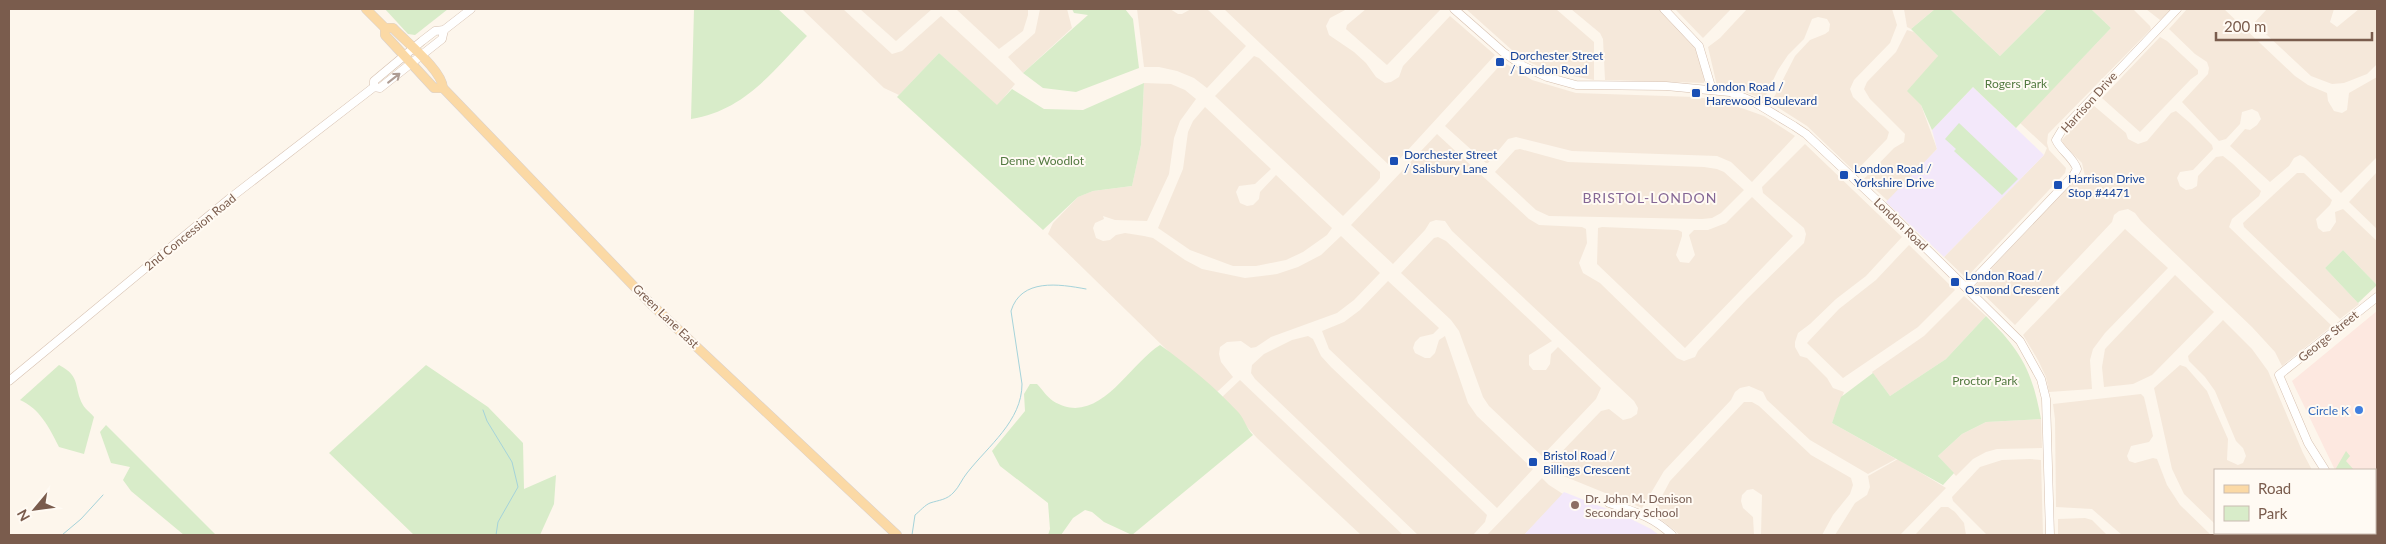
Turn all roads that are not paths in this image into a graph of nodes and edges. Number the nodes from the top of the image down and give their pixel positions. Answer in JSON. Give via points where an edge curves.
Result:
{"nodes":[{"id":1,"x":366,"y":9,"type":"edge"},
{"id":2,"x":470,"y":9,"type":"edge"},
{"id":3,"x":1454,"y":9,"type":"edge"},
{"id":4,"x":1664,"y":9,"type":"edge"},
{"id":5,"x":2177,"y":9,"type":"edge"},
{"id":6,"x":385,"y":28,"type":"junction"},
{"id":7,"x":444,"y":30,"type":"junction"},
{"id":8,"x":413,"y":48,"type":"junction"},
{"id":9,"x":404,"y":55,"type":"junction"},
{"id":10,"x":421,"y":56,"type":"junction"},
{"id":11,"x":412,"y":63,"type":"junction"},
{"id":12,"x":374,"y":87,"type":"junction"},
{"id":13,"x":443,"y":88,"type":"junction"},
{"id":14,"x":1712,"y":90,"type":"junction"},
{"id":15,"x":1967,"y":286,"type":"junction"},
{"id":16,"x":2377,"y":296,"type":"edge"},
{"id":17,"x":9,"y":381,"type":"edge"},
{"id":18,"x":2324,"y":469,"type":"edge"},
{"id":19,"x":1609,"y":503,"type":"dead end"},
{"id":20,"x":897,"y":535,"type":"edge"},
{"id":21,"x":1672,"y":535,"type":"edge"},
{"id":22,"x":2050,"y":535,"type":"edge"}],
"edges":[{"from":1,"to":6,"type":"main road","name":"Green Lane East"},
{"from":2,"to":7,"type":"street"},
{"from":3,"to":14,"type":"street","name":"London Road","via":[[1503,52],[1546,77],[1576,85]]},
{"from":4,"to":14,"type":"street","via":[[1699,46]]},
{"from":5,"to":15,"type":"street","name":"Harrison Drive","via":[[2062,130],[2056,140],[2060,149],[2074,162],[2077,169],[2073,176]]},
{"from":6,"to":8,"type":"main road","name":"Green Lane East","via":[[393,28]]},
{"from":6,"to":9,"type":"main road","name":"Green Lane East","via":[[385,35]]},
{"from":7,"to":8,"type":"street","name":"2nd Concession Road","via":[[435,32]]},
{"from":7,"to":10,"type":"street","name":"2nd Concession Road","via":[[442,39]]},
{"from":8,"to":9,"type":"street","name":"2nd Concession Road"},
{"from":8,"to":10,"type":"main road","name":"Green Lane East"},
{"from":9,"to":11,"type":"main road","name":"Green Lane East"},
{"from":9,"to":12,"type":"street","name":"2nd Concession Road","via":[[374,81]]},
{"from":10,"to":11,"type":"street","name":"2nd Concession Road"},
{"from":10,"to":13,"type":"main road","name":"Green Lane East","via":[[443,80]]},
{"from":12,"to":11,"type":"street","name":"2nd Concession Road","one_way":true,"via":[[380,88]]},
{"from":11,"to":13,"type":"main road","name":"Green Lane East","via":[[434,88]]},
{"from":12,"to":17,"type":"street","name":"2nd Concession Road","via":[[229,199]]},
{"from":13,"to":20,"type":"main road","name":"Green Lane East","via":[[651,304]]},
{"from":14,"to":15,"type":"street","name":"London Road","via":[[1730,92],[1754,102],[1806,134]]},
{"from":15,"to":22,"type":"street","name":"London Road","via":[[2020,340],[2041,379],[2046,399]]},
{"from":16,"to":18,"type":"street","name":"George Street","via":[[2279,375],[2308,443]]},
{"from":19,"to":21,"type":"street","via":[[1646,515]]}]}
